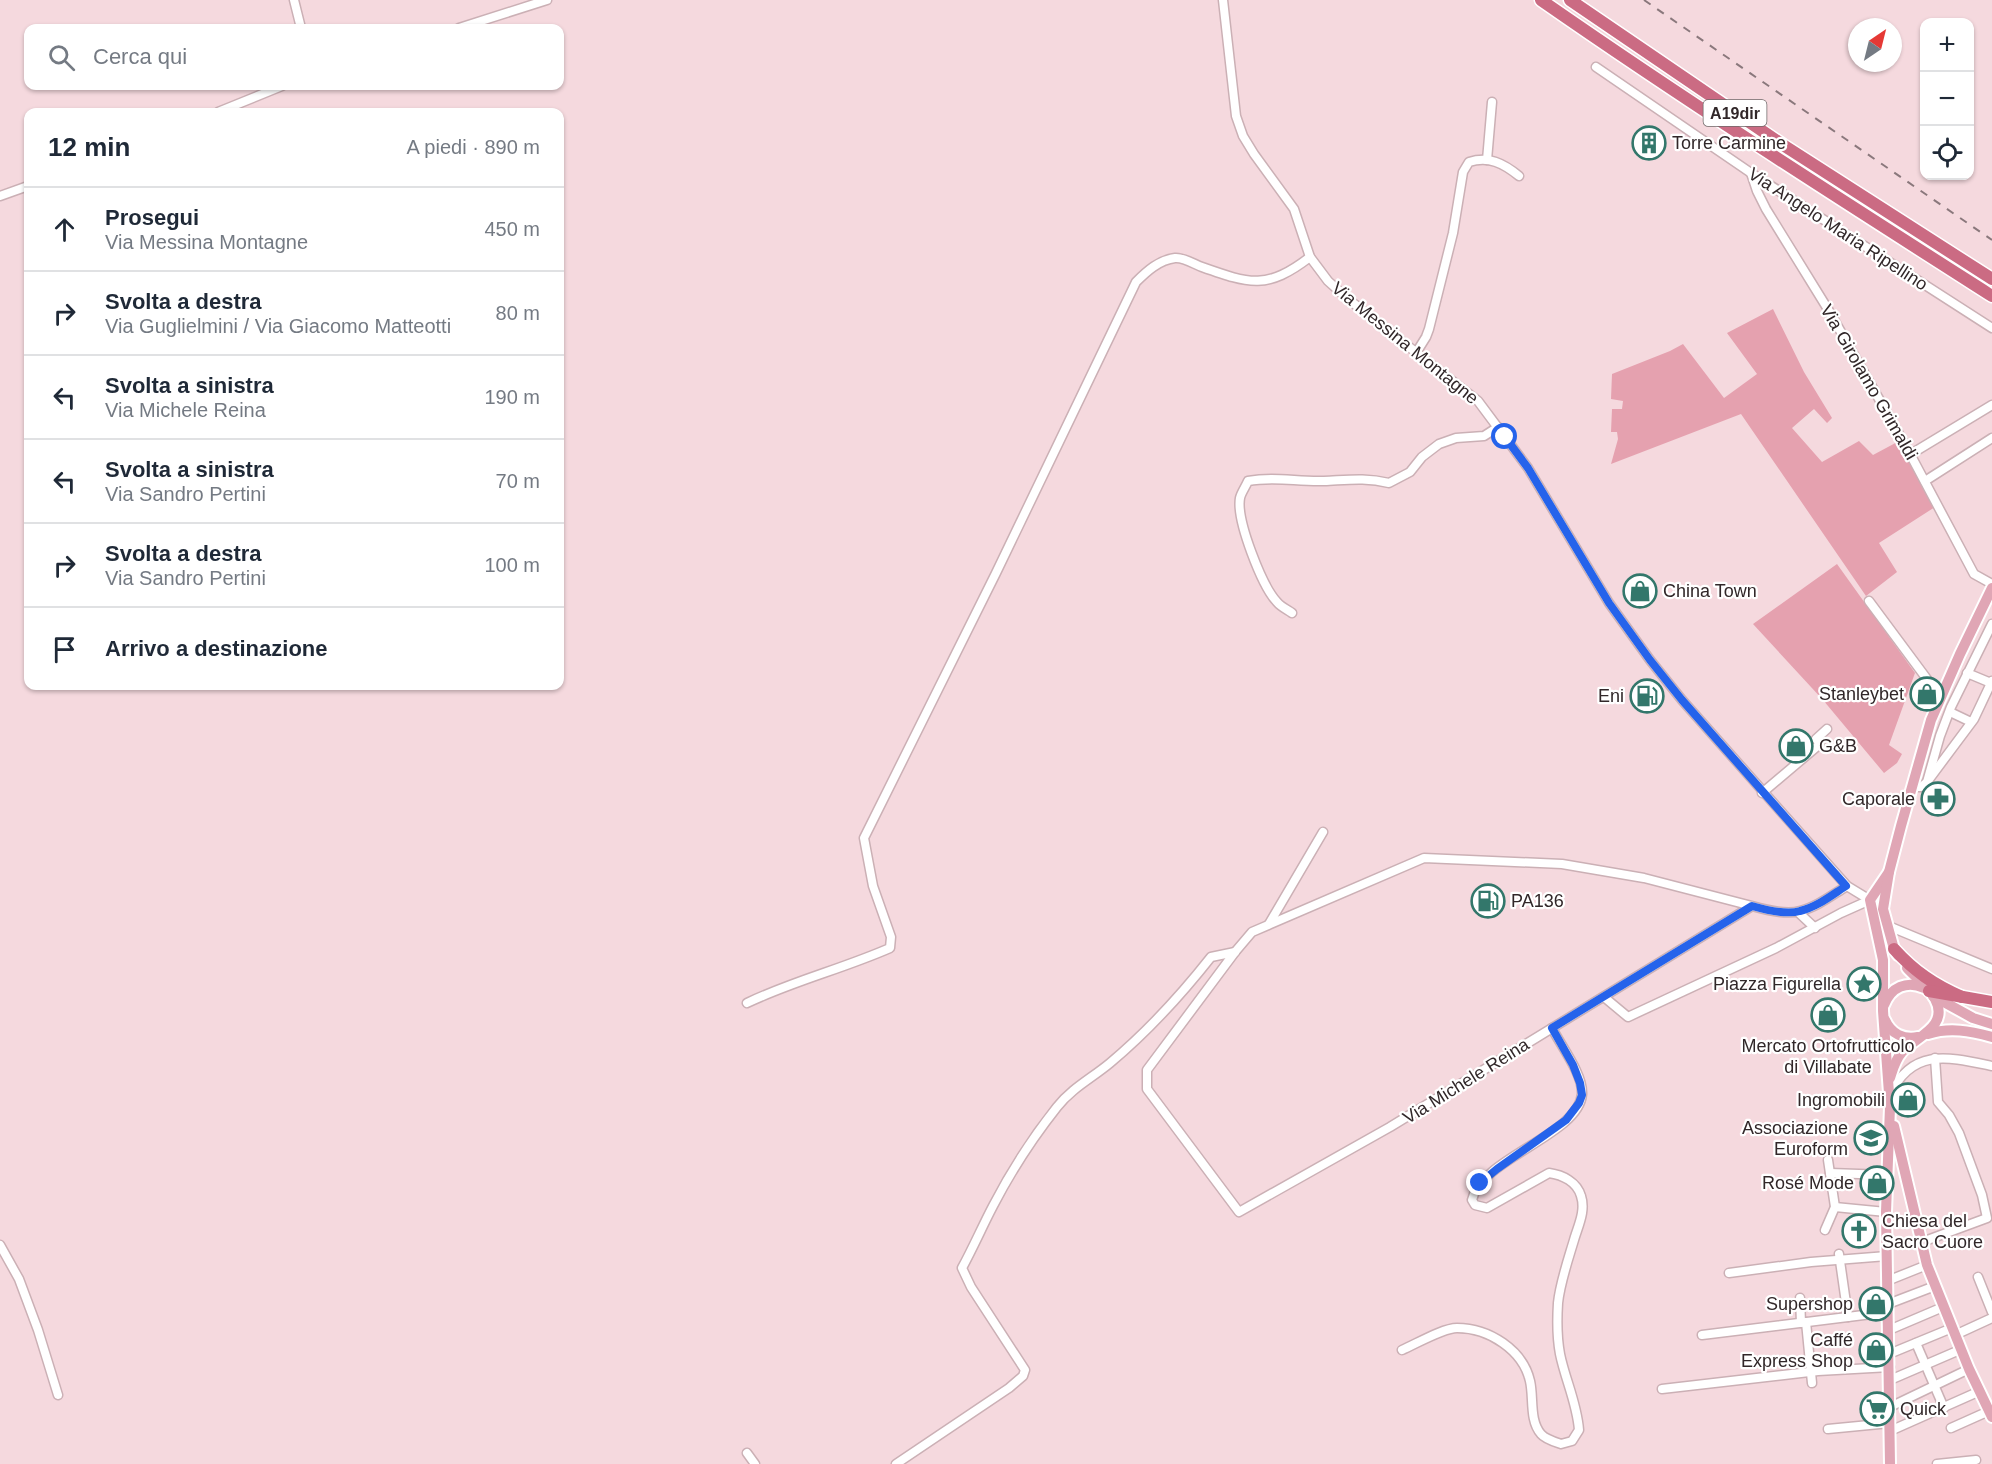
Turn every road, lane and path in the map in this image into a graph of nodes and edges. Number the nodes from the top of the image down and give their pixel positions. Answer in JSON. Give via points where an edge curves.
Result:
{"nodes":[{"id":1,"x":294,"y":0,"type":"edge"},
{"id":2,"x":547,"y":0,"type":"edge"},
{"id":3,"x":1223,"y":0,"type":"edge"},
{"id":4,"x":1541,"y":0,"type":"edge"},
{"id":5,"x":1570,"y":0,"type":"edge"},
{"id":6,"x":300,"y":24,"type":"edge"},
{"id":7,"x":472,"y":24,"type":"edge"},
{"id":8,"x":1596,"y":67,"type":"dead end"},
{"id":9,"x":272,"y":90,"type":"edge"},
{"id":10,"x":1492,"y":102,"type":"dead end"},
{"id":11,"x":228,"y":108,"type":"edge"},
{"id":12,"x":1487,"y":160,"type":"junction"},
{"id":13,"x":1751,"y":173,"type":"junction"},
{"id":14,"x":1519,"y":176,"type":"dead end"},
{"id":15,"x":24,"y":187,"type":"edge"},
{"id":16,"x":0,"y":196,"type":"edge"},
{"id":17,"x":1845,"y":202,"type":"junction"},
{"id":18,"x":1310,"y":257,"type":"junction"},
{"id":19,"x":1991,"y":279,"type":"edge"},
{"id":20,"x":1992,"y":296,"type":"edge"},
{"id":21,"x":1992,"y":303,"type":"edge"},
{"id":22,"x":1992,"y":328,"type":"edge"},
{"id":23,"x":1416,"y":353,"type":"junction"},
{"id":24,"x":1992,"y":405,"type":"edge"},
{"id":25,"x":1498,"y":428,"type":"junction"},
{"id":26,"x":1992,"y":438,"type":"edge"},
{"id":27,"x":1911,"y":454,"type":"junction"},
{"id":28,"x":1925,"y":481,"type":"junction"},
{"id":29,"x":1992,"y":586,"type":"edge"},
{"id":30,"x":1869,"y":601,"type":"dead end"},
{"id":31,"x":1292,"y":613,"type":"dead end"},
{"id":32,"x":1991,"y":630,"type":"edge"},
{"id":33,"x":1967,"y":674,"type":"junction"},
{"id":34,"x":1991,"y":682,"type":"edge"},
{"id":35,"x":1941,"y":698,"type":"junction"},
{"id":36,"x":1950,"y":712,"type":"junction"},
{"id":37,"x":1971,"y":722,"type":"junction"},
{"id":38,"x":1827,"y":729,"type":"dead end"},
{"id":39,"x":1940,"y":736,"type":"junction"},
{"id":40,"x":1956,"y":742,"type":"junction"},
{"id":41,"x":1927,"y":782,"type":"junction"},
{"id":42,"x":1911,"y":787,"type":"junction"},
{"id":43,"x":1762,"y":793,"type":"junction"},
{"id":44,"x":1323,"y":832,"type":"dead end"},
{"id":45,"x":1889,"y":872,"type":"junction"},
{"id":46,"x":1846,"y":886,"type":"junction"},
{"id":47,"x":1870,"y":900,"type":"junction"},
{"id":48,"x":1752,"y":906,"type":"junction"},
{"id":49,"x":1883,"y":909,"type":"junction"},
{"id":50,"x":1798,"y":912,"type":"junction"},
{"id":51,"x":1269,"y":924,"type":"junction"},
{"id":52,"x":1886,"y":925,"type":"junction"},
{"id":53,"x":1815,"y":928,"type":"junction"},
{"id":54,"x":1894,"y":949,"type":"junction"},
{"id":55,"x":1235,"y":952,"type":"junction"},
{"id":56,"x":1992,"y":969,"type":"edge"},
{"id":57,"x":1929,"y":992,"type":"junction"},
{"id":58,"x":1604,"y":997,"type":"junction"},
{"id":59,"x":1962,"y":997,"type":"junction"},
{"id":60,"x":1992,"y":1002,"type":"edge"},
{"id":61,"x":747,"y":1003,"type":"dead end"},
{"id":62,"x":1884,"y":1008,"type":"junction"},
{"id":63,"x":1992,"y":1024,"type":"edge"},
{"id":64,"x":1552,"y":1028,"type":"junction"},
{"id":65,"x":1923,"y":1036,"type":"junction"},
{"id":66,"x":1992,"y":1037,"type":"edge"},
{"id":67,"x":1935,"y":1058,"type":"junction"},
{"id":68,"x":1896,"y":1061,"type":"junction"},
{"id":69,"x":1992,"y":1066,"type":"edge"},
{"id":70,"x":1908,"y":1068,"type":"junction"},
{"id":71,"x":1888,"y":1081,"type":"junction"},
{"id":72,"x":1890,"y":1102,"type":"junction"},
{"id":73,"x":1828,"y":1160,"type":"dead end"},
{"id":74,"x":1888,"y":1161,"type":"junction"},
{"id":75,"x":1901,"y":1161,"type":"junction"},
{"id":76,"x":1830,"y":1173,"type":"junction"},
{"id":77,"x":1888,"y":1175,"type":"junction"},
{"id":78,"x":1909,"y":1190,"type":"junction"},
{"id":79,"x":1888,"y":1192,"type":"junction"},
{"id":80,"x":1834,"y":1207,"type":"junction"},
{"id":81,"x":1886,"y":1212,"type":"junction"},
{"id":82,"x":1825,"y":1230,"type":"dead end"},
{"id":83,"x":1922,"y":1242,"type":"junction"},
{"id":84,"x":0,"y":1245,"type":"edge"},
{"id":85,"x":1887,"y":1256,"type":"junction"},
{"id":86,"x":1839,"y":1258,"type":"junction"},
{"id":87,"x":1927,"y":1265,"type":"junction"},
{"id":88,"x":1729,"y":1274,"type":"dead end"},
{"id":89,"x":1978,"y":1277,"type":"dead end"},
{"id":90,"x":1887,"y":1281,"type":"junction"},
{"id":91,"x":1935,"y":1286,"type":"junction"},
{"id":92,"x":1800,"y":1298,"type":"dead end"},
{"id":93,"x":1944,"y":1307,"type":"junction"},
{"id":94,"x":1888,"y":1308,"type":"junction"},
{"id":95,"x":1992,"y":1312,"type":"edge"},
{"id":96,"x":1848,"y":1317,"type":"junction"},
{"id":97,"x":1992,"y":1318,"type":"edge"},
{"id":98,"x":1803,"y":1322,"type":"junction"},
{"id":99,"x":1888,"y":1330,"type":"junction"},
{"id":100,"x":1954,"y":1331,"type":"junction"},
{"id":101,"x":1702,"y":1335,"type":"dead end"},
{"id":102,"x":1916,"y":1343,"type":"junction"},
{"id":103,"x":1962,"y":1349,"type":"junction"},
{"id":104,"x":1402,"y":1350,"type":"dead end"},
{"id":105,"x":1889,"y":1354,"type":"junction"},
{"id":106,"x":1925,"y":1365,"type":"junction"},
{"id":107,"x":1890,"y":1367,"type":"junction"},
{"id":108,"x":1969,"y":1369,"type":"junction"},
{"id":109,"x":1811,"y":1372,"type":"junction"},
{"id":110,"x":1890,"y":1380,"type":"junction"},
{"id":111,"x":1812,"y":1383,"type":"dead end"},
{"id":112,"x":1935,"y":1387,"type":"junction"},
{"id":113,"x":1662,"y":1389,"type":"dead end"},
{"id":114,"x":1980,"y":1391,"type":"junction"},
{"id":115,"x":57,"y":1395,"type":"dead end"},
{"id":116,"x":1890,"y":1407,"type":"junction"},
{"id":117,"x":1944,"y":1408,"type":"junction"},
{"id":118,"x":1990,"y":1414,"type":"edge"},
{"id":119,"x":1890,"y":1427,"type":"junction"},
{"id":120,"x":1951,"y":1428,"type":"dead end"},
{"id":121,"x":1828,"y":1429,"type":"dead end"},
{"id":122,"x":747,"y":1452,"type":"dead end"},
{"id":123,"x":1976,"y":1460,"type":"dead end"},
{"id":124,"x":1958,"y":1463,"type":"edge"},
{"id":125,"x":755,"y":1464,"type":"edge"},
{"id":126,"x":896,"y":1464,"type":"edge"},
{"id":127,"x":1890,"y":1464,"type":"edge"},
{"id":128,"x":1937,"y":1464,"type":"edge"}],
"edges":[{"from":1,"to":6,"type":"street"},
{"from":2,"to":7,"type":"street"},
{"from":3,"to":18,"type":"street","name":"Via Messina Montagne","via":[[1236,116],[1254,154],[1294,208]]},
{"from":4,"to":17,"type":"highway","number":"A19dir","via":[[1683,98]]},
{"from":5,"to":19,"type":"highway","number":"A19dir","via":[[1783,145]]},
{"from":8,"to":13,"type":"street","name":"Via Angelo Maria Ripellino"},
{"from":9,"to":11,"type":"street"},
{"from":10,"to":12,"type":"street"},
{"from":12,"to":14,"type":"street","via":[[1508,166]]},
{"from":12,"to":23,"type":"street","via":[[1469,162],[1463,172],[1453,233],[1429,329]]},
{"from":13,"to":22,"type":"street","name":"Via Angelo Maria Ripellino"},
{"from":13,"to":27,"type":"street","name":"Via Girolamo Grimaldi","via":[[1766,208]]},
{"from":15,"to":16,"type":"street"},
{"from":17,"to":20,"type":"highway","number":"A19dir"},
{"from":17,"to":21,"type":"highway"},
{"from":18,"to":23,"type":"street","name":"Via Messina Montagne","via":[[1348,300]]},
{"from":18,"to":61,"type":"street","via":[[1290,272],[1262,282],[1235,278],[1176,258],[1151,267],[1136,282],[864,838],[873,886],[891,937],[890,948]]},
{"from":23,"to":25,"type":"street","name":"Via Messina Montagne","via":[[1478,401]]},
{"from":24,"to":27,"type":"street"},
{"from":25,"to":31,"type":"street","via":[[1484,435],[1439,444],[1410,472],[1389,483],[1371,479],[1266,478],[1248,482],[1240,497],[1249,543],[1261,578],[1278,603]]},
{"from":25,"to":43,"type":"street","name":"Via Messina Montagne","via":[[1528,468],[1609,603],[1650,660]]},
{"from":26,"to":28,"type":"street"},
{"from":27,"to":28,"type":"street","name":"Via Girolamo Grimaldi"},
{"from":28,"to":29,"type":"street","name":"Via Girolamo Grimaldi","via":[[1974,574]]},
{"from":29,"to":35,"type":"main road"},
{"from":30,"to":35,"type":"street"},
{"from":32,"to":33,"type":"street"},
{"from":33,"to":34,"type":"street"},
{"from":33,"to":36,"type":"street"},
{"from":34,"to":37,"type":"street"},
{"from":35,"to":42,"type":"main road"},
{"from":36,"to":37,"type":"street"},
{"from":36,"to":39,"type":"street"},
{"from":37,"to":40,"type":"street"},
{"from":38,"to":43,"type":"street","via":[[1816,739],[1820,744]]},
{"from":39,"to":40,"type":"street"},
{"from":39,"to":41,"type":"street"},
{"from":40,"to":41,"type":"street"},
{"from":41,"to":42,"type":"street"},
{"from":42,"to":45,"type":"main road"},
{"from":43,"to":46,"type":"street","name":"Via Messina Montagne"},
{"from":44,"to":51,"type":"street"},
{"from":45,"to":47,"type":"main road"},
{"from":45,"to":49,"type":"main road"},
{"from":46,"to":47,"type":"street","name":"Via Messina Montagne"},
{"from":46,"to":50,"type":"street"},
{"from":47,"to":49,"type":"main road"},
{"from":47,"to":53,"type":"street"},
{"from":47,"to":62,"type":"main road","via":[[1883,960]]},
{"from":48,"to":50,"type":"street"},
{"from":48,"to":51,"type":"street","via":[[1644,878],[1562,864],[1424,858]]},
{"from":48,"to":58,"type":"street","name":"Via Michele Reina"},
{"from":49,"to":52,"type":"main road"},
{"from":50,"to":53,"type":"street"},
{"from":51,"to":55,"type":"street","via":[[1252,932]]},
{"from":52,"to":54,"type":"main road"},
{"from":52,"to":56,"type":"street"},
{"from":53,"to":58,"type":"street","via":[[1628,1017]]},
{"from":54,"to":57,"type":"main road"},
{"from":54,"to":59,"type":"highway","via":[[1920,975]]},
{"from":55,"to":64,"type":"street","name":"Via Michele Reina","via":[[1147,1070],[1147,1089],[1239,1212],[1390,1127]]},
{"from":55,"to":126,"type":"street","via":[[1211,957],[1143,1032],[1110,1063],[1078,1085],[1032,1143],[962,1268],[1025,1370],[1023,1376]]},
{"from":57,"to":59,"type":"highway"},
{"from":57,"to":62,"type":"main road","via":[[1917,985],[1903,985],[1891,993]]},
{"from":57,"to":63,"type":"main road","via":[[1973,1018]]},
{"from":57,"to":65,"type":"main road","via":[[1938,1007],[1937,1018]]},
{"from":58,"to":64,"type":"street","name":"Via Michele Reina"},
{"from":59,"to":60,"type":"highway"},
{"from":62,"to":65,"type":"main road","via":[[1887,1025],[1897,1035]]},
{"from":62,"to":71,"type":"main road"},
{"from":64,"to":104,"type":"street","via":[[1580,1083],[1579,1103],[1566,1120],[1480,1183],[1472,1200],[1487,1208],[1549,1173],[1567,1178],[1582,1197],[1583,1214],[1558,1300],[1557,1318],[1560,1353],[1579,1430],[1572,1441],[1561,1444],[1542,1436],[1534,1424],[1533,1393],[1523,1362],[1499,1340],[1456,1328]]},
{"from":65,"to":66,"type":"main road","via":[[1966,1030]]},
{"from":65,"to":68,"type":"main road"},
{"from":67,"to":69,"type":"street"},
{"from":67,"to":70,"type":"street"},
{"from":67,"to":83,"type":"street","via":[[1938,1102],[1959,1133],[1987,1218]]},
{"from":68,"to":70,"type":"street"},
{"from":68,"to":71,"type":"main road"},
{"from":70,"to":72,"type":"street"},
{"from":71,"to":72,"type":"main road"},
{"from":72,"to":74,"type":"main road"},
{"from":72,"to":75,"type":"main road"},
{"from":73,"to":76,"type":"street"},
{"from":74,"to":75,"type":"main road"},
{"from":74,"to":77,"type":"main road"},
{"from":75,"to":78,"type":"main road"},
{"from":76,"to":77,"type":"street"},
{"from":76,"to":80,"type":"street"},
{"from":77,"to":79,"type":"main road"},
{"from":78,"to":79,"type":"main road"},
{"from":78,"to":83,"type":"main road"},
{"from":79,"to":81,"type":"main road"},
{"from":80,"to":81,"type":"street"},
{"from":80,"to":82,"type":"street"},
{"from":81,"to":85,"type":"main road"},
{"from":83,"to":87,"type":"main road"},
{"from":84,"to":115,"type":"street","via":[[19,1279]]},
{"from":85,"to":86,"type":"street"},
{"from":85,"to":90,"type":"main road"},
{"from":86,"to":88,"type":"street"},
{"from":86,"to":96,"type":"street"},
{"from":87,"to":90,"type":"street"},
{"from":87,"to":91,"type":"main road"},
{"from":89,"to":95,"type":"street"},
{"from":90,"to":94,"type":"main road"},
{"from":91,"to":93,"type":"main road"},
{"from":91,"to":94,"type":"street"},
{"from":92,"to":98,"type":"street"},
{"from":93,"to":99,"type":"street"},
{"from":93,"to":100,"type":"main road"},
{"from":94,"to":96,"type":"street"},
{"from":94,"to":99,"type":"main road"},
{"from":96,"to":98,"type":"street"},
{"from":97,"to":100,"type":"street"},
{"from":98,"to":101,"type":"street"},
{"from":98,"to":109,"type":"street"},
{"from":99,"to":105,"type":"main road"},
{"from":100,"to":102,"type":"street"},
{"from":100,"to":103,"type":"main road"},
{"from":102,"to":105,"type":"street"},
{"from":102,"to":106,"type":"street"},
{"from":103,"to":106,"type":"street"},
{"from":103,"to":108,"type":"main road"},
{"from":105,"to":107,"type":"main road"},
{"from":106,"to":110,"type":"street"},
{"from":106,"to":112,"type":"street"},
{"from":107,"to":109,"type":"street"},
{"from":107,"to":110,"type":"main road"},
{"from":108,"to":112,"type":"street"},
{"from":108,"to":114,"type":"main road"},
{"from":109,"to":111,"type":"street"},
{"from":109,"to":113,"type":"street"},
{"from":110,"to":116,"type":"main road"},
{"from":112,"to":116,"type":"street"},
{"from":112,"to":117,"type":"street"},
{"from":114,"to":117,"type":"street"},
{"from":114,"to":118,"type":"main road"},
{"from":116,"to":119,"type":"main road"},
{"from":117,"to":119,"type":"street"},
{"from":118,"to":120,"type":"street"},
{"from":119,"to":121,"type":"street"},
{"from":119,"to":127,"type":"main road"},
{"from":122,"to":125,"type":"street"},
{"from":123,"to":124,"type":"street"},
{"from":124,"to":128,"type":"street"}]}
